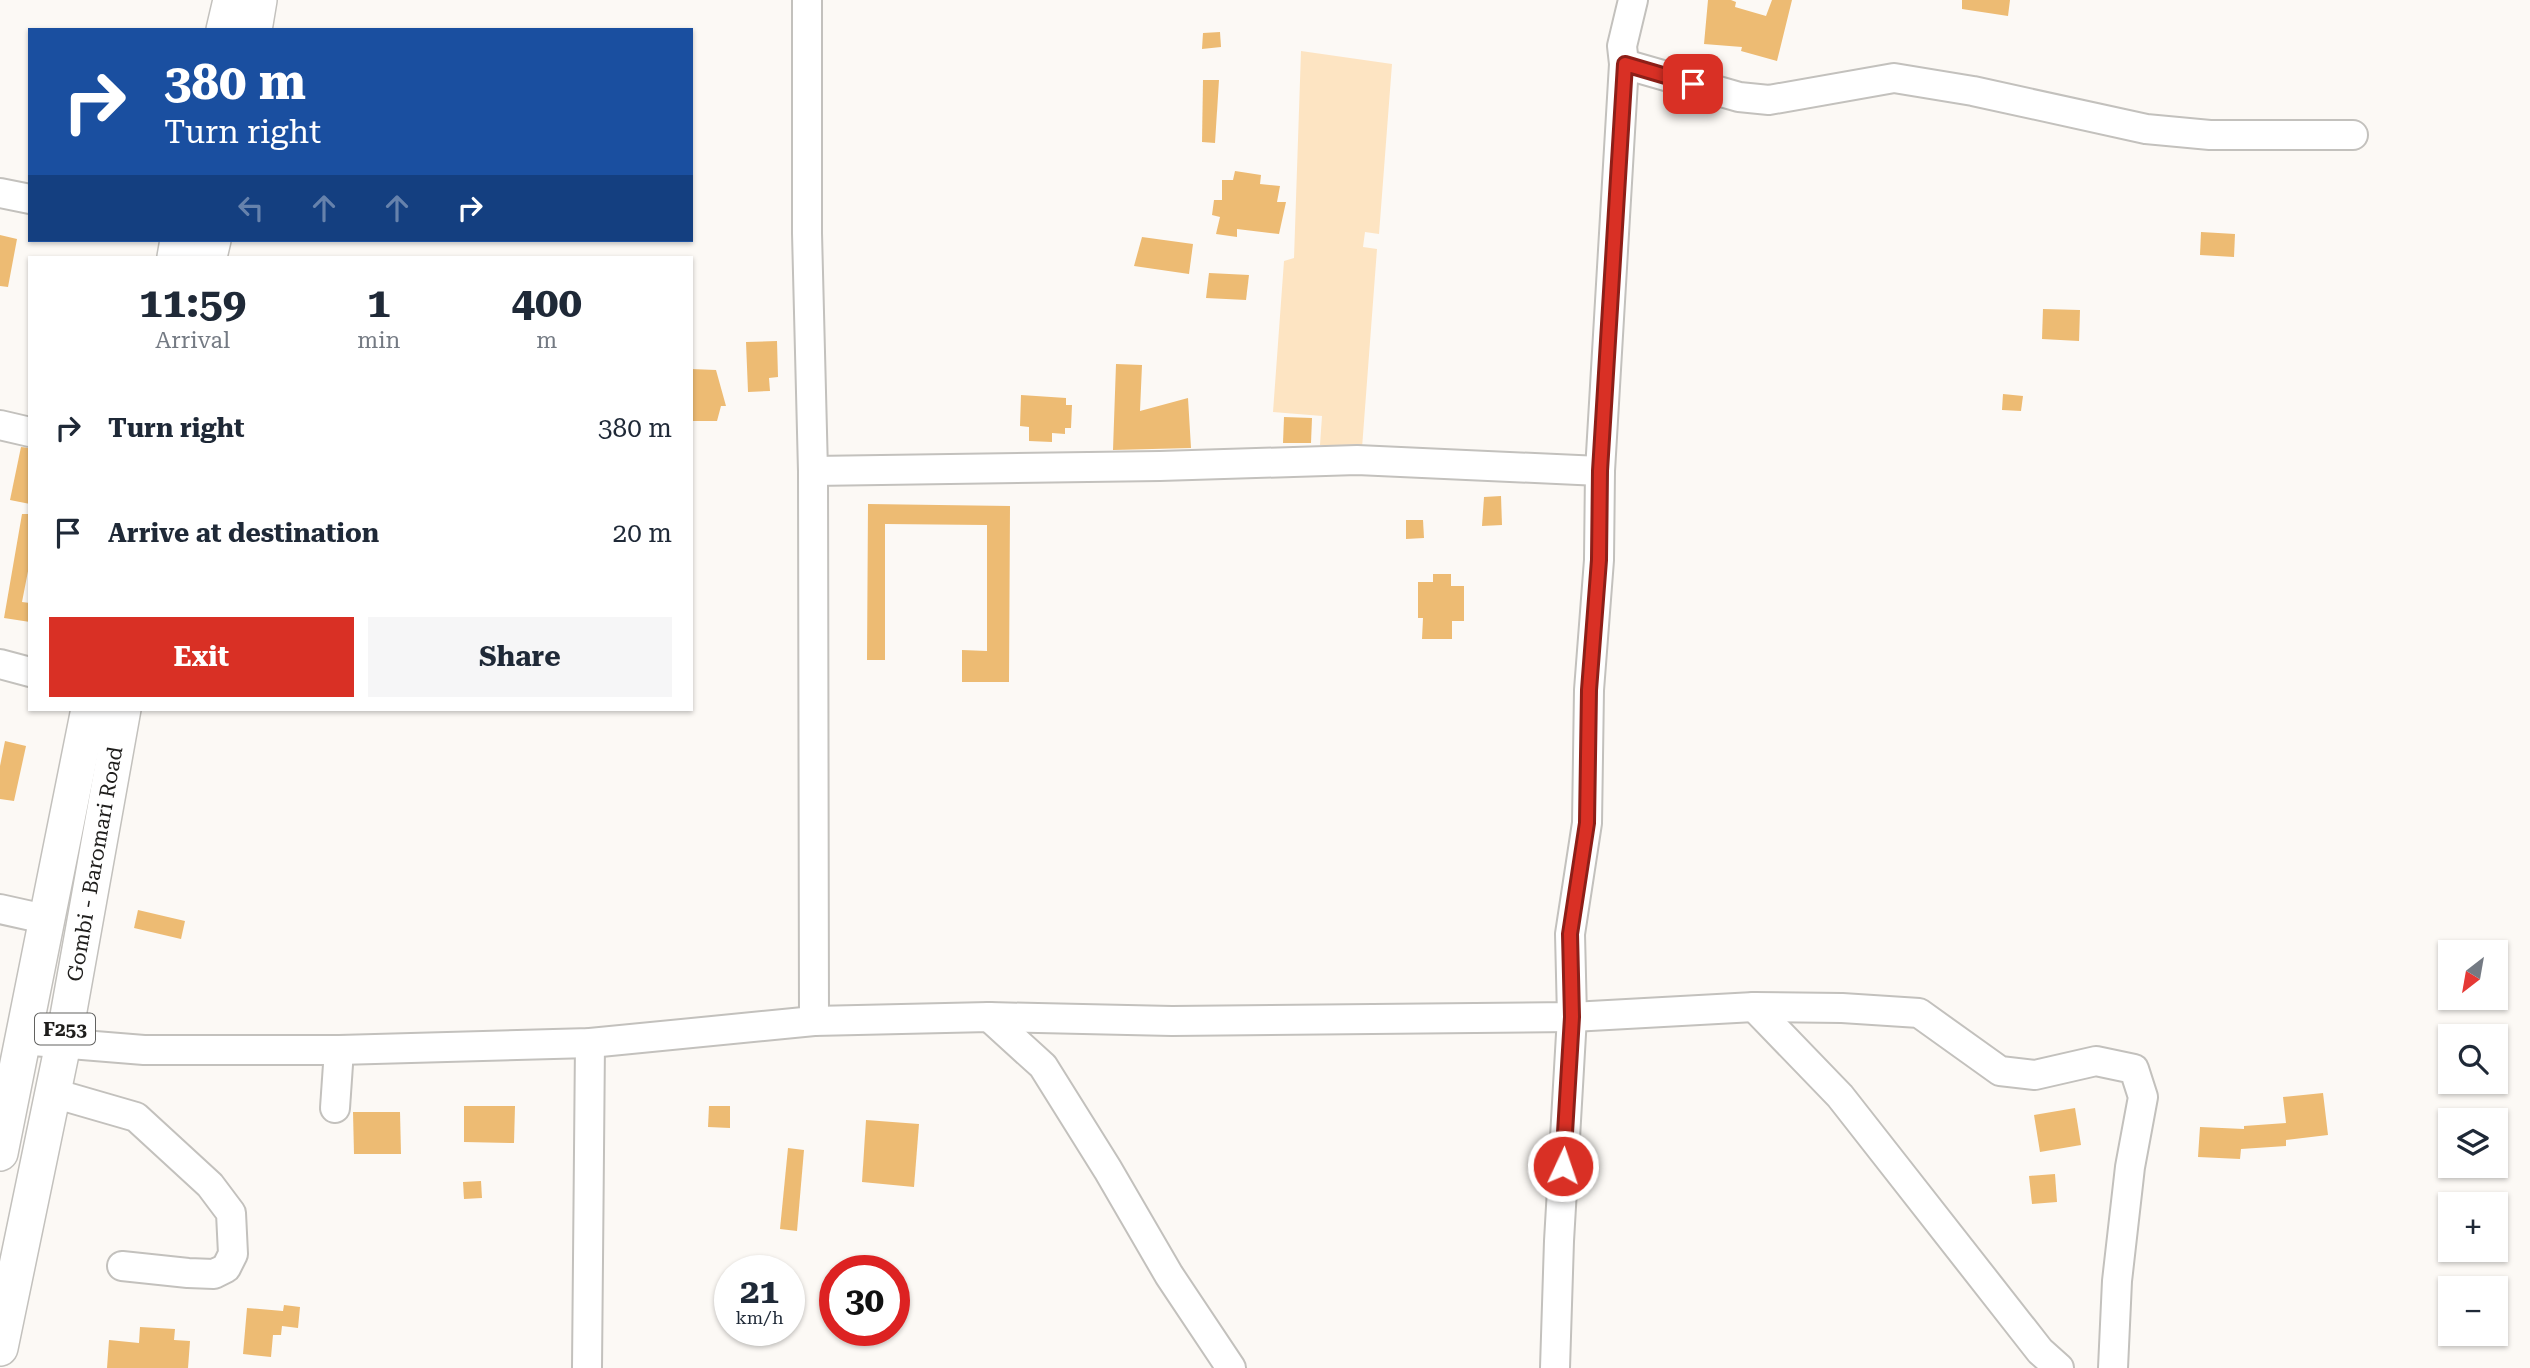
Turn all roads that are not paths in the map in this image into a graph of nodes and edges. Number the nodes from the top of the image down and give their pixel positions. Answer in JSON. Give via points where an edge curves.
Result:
{"nodes":[{"id":1,"x":231,"y":0,"type":"edge"},
{"id":2,"x":259,"y":0,"type":"edge"},
{"id":3,"x":807,"y":0,"type":"edge"},
{"id":4,"x":1633,"y":0,"type":"edge"},
{"id":5,"x":224,"y":28,"type":"edge"},
{"id":6,"x":254,"y":28,"type":"edge"},
{"id":7,"x":1625,"y":64,"type":"junction"},
{"id":8,"x":2353,"y":135,"type":"dead end"},
{"id":9,"x":0,"y":194,"type":"edge"},
{"id":10,"x":28,"y":199,"type":"edge"},
{"id":11,"x":0,"y":425,"type":"edge"},
{"id":12,"x":28,"y":432,"type":"edge"},
{"id":13,"x":813,"y":471,"type":"junction"},
{"id":14,"x":1600,"y":471,"type":"junction"},
{"id":15,"x":0,"y":664,"type":"edge"},
{"id":16,"x":28,"y":671,"type":"edge"},
{"id":17,"x":89,"y":711,"type":"edge"},
{"id":18,"x":123,"y":711,"type":"edge"},
{"id":19,"x":0,"y":909,"type":"edge"},
{"id":20,"x":45,"y":919,"type":"junction"},
{"id":21,"x":1754,"y":1007,"type":"junction"},
{"id":22,"x":989,"y":1017,"type":"junction"},
{"id":23,"x":1572,"y":1017,"type":"junction"},
{"id":24,"x":814,"y":1021,"type":"junction"},
{"id":25,"x":22,"y":1040,"type":"junction"},
{"id":26,"x":590,"y":1043,"type":"junction"},
{"id":27,"x":63,"y":1044,"type":"junction"},
{"id":28,"x":339,"y":1050,"type":"junction"},
{"id":29,"x":53,"y":1093,"type":"junction"},
{"id":30,"x":335,"y":1108,"type":"dead end"},
{"id":31,"x":0,"y":1153,"type":"edge"},
{"id":32,"x":133,"y":1276,"type":"dead end"},
{"id":33,"x":0,"y":1348,"type":"edge"},
{"id":34,"x":587,"y":1368,"type":"edge"},
{"id":35,"x":1231,"y":1368,"type":"edge"},
{"id":36,"x":1555,"y":1368,"type":"edge"},
{"id":37,"x":2059,"y":1368,"type":"edge"},
{"id":38,"x":2113,"y":1368,"type":"edge"}],
"edges":[{"from":1,"to":5,"type":"main road"},
{"from":2,"to":6,"type":"main road"},
{"from":3,"to":13,"type":"street"},
{"from":4,"to":7,"type":"street","via":[[1622,46]]},
{"from":7,"to":8,"type":"street","via":[[1739,97],[1769,100],[1894,78],[2146,129],[2210,135]]},
{"from":7,"to":14,"type":"street"},
{"from":9,"to":10,"type":"street"},
{"from":11,"to":12,"type":"street"},
{"from":13,"to":14,"type":"street","via":[[1357,460]]},
{"from":13,"to":24,"type":"street"},
{"from":14,"to":23,"type":"street","via":[[1587,823],[1570,934]]},
{"from":15,"to":16,"type":"street"},
{"from":17,"to":20,"type":"main road","name":"Gombi - Baromari Road","number":"F253"},
{"from":18,"to":27,"type":"main road","name":"Gombi - Baromari Road","number":"F253"},
{"from":19,"to":20,"type":"street"},
{"from":20,"to":25,"type":"main road","name":"Gombi - Baromari Road","number":"F253"},
{"from":21,"to":23,"type":"street"},
{"from":21,"to":37,"type":"street","via":[[1840,1096],[2040,1351]]},
{"from":21,"to":38,"type":"street","via":[[1919,1013],[2000,1071],[2035,1075],[2096,1061],[2134,1069],[2143,1097],[2117,1281]]},
{"from":22,"to":23,"type":"street","via":[[1186,1021]]},
{"from":22,"to":24,"type":"street"},
{"from":22,"to":35,"type":"street","via":[[1043,1066]]},
{"from":23,"to":36,"type":"street"},
{"from":24,"to":26,"type":"street"},
{"from":25,"to":27,"type":"street"},
{"from":25,"to":31,"type":"main road","name":"Gombi - Baromari Road","number":"F253"},
{"from":26,"to":28,"type":"street"},
{"from":26,"to":34,"type":"street"},
{"from":27,"to":28,"type":"street","via":[[144,1050]]},
{"from":27,"to":29,"type":"main road","name":"Gombi - Baromari Road","number":"F253"},
{"from":28,"to":30,"type":"street"},
{"from":29,"to":32,"type":"street","via":[[136,1117],[210,1185],[231,1213],[233,1254],[226,1268],[187,1285]]},
{"from":29,"to":33,"type":"main road","name":"Gombi - Baromari Road","number":"F253"}]}
